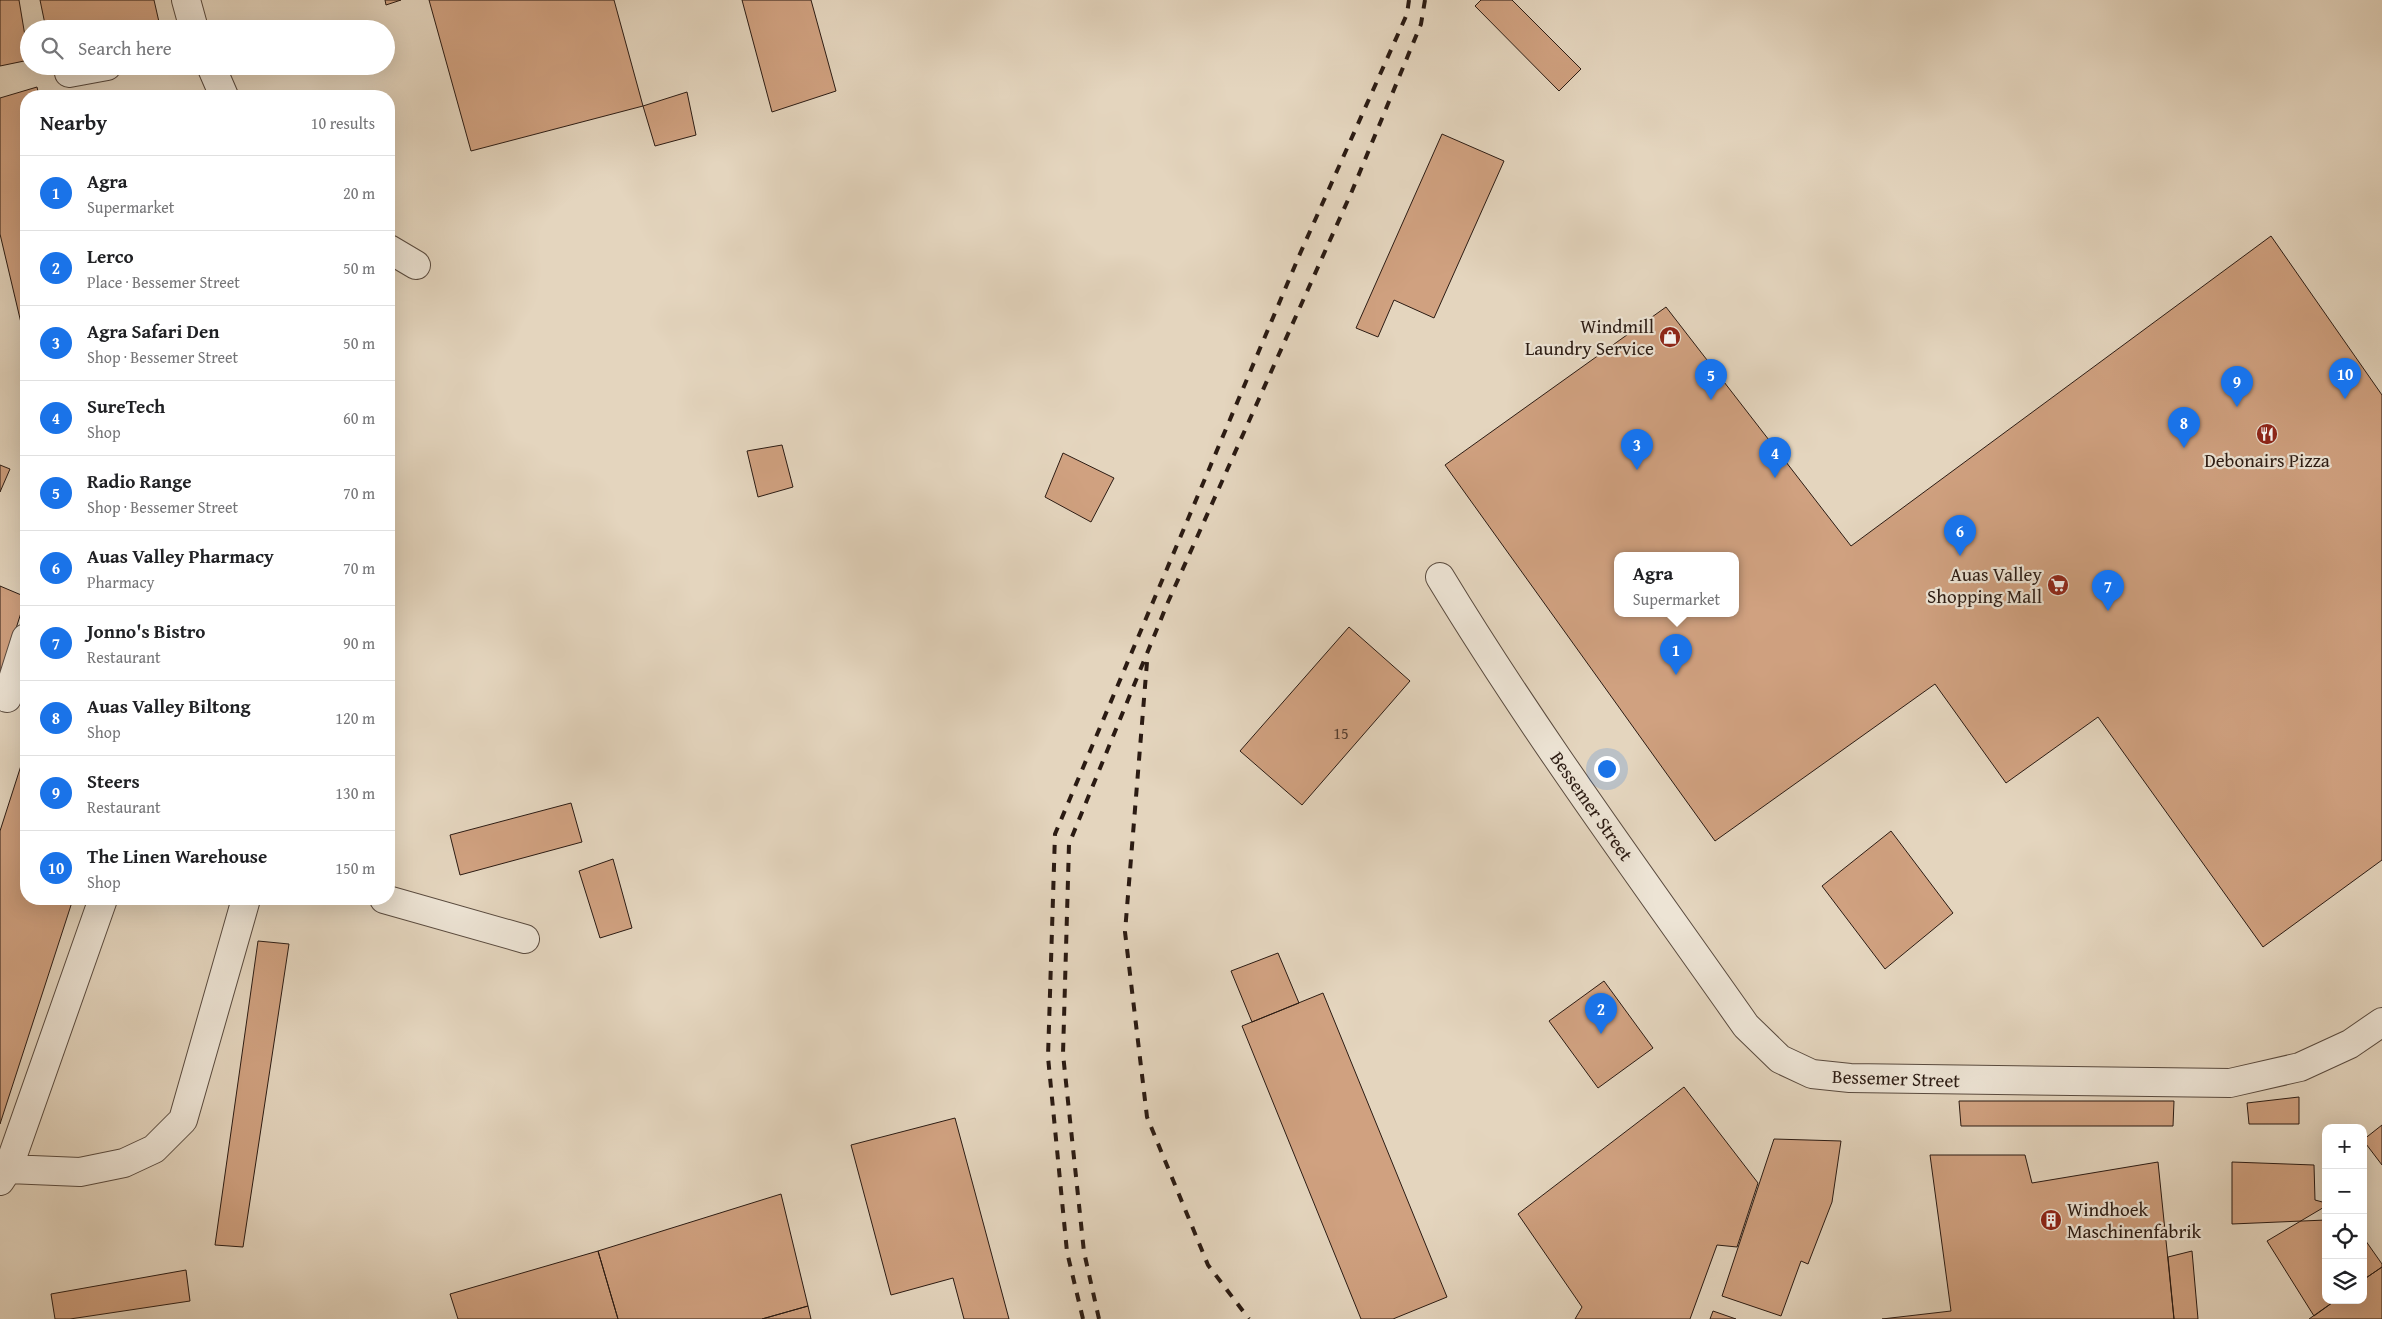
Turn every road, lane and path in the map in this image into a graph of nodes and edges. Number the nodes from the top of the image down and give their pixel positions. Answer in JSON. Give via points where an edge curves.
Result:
{"nodes":[{"id":1,"x":186,"y":0,"type":"edge"},
{"id":2,"x":192,"y":20,"type":"edge"},
{"id":3,"x":215,"y":75,"type":"edge"},
{"id":4,"x":221,"y":90,"type":"edge"},
{"id":5,"x":395,"y":253,"type":"edge"},
{"id":6,"x":416,"y":265,"type":"dead end"},
{"id":7,"x":1440,"y":577,"type":"dead end"},
{"id":8,"x":20,"y":657,"type":"edge"},
{"id":9,"x":7,"y":698,"type":"dead end"},
{"id":10,"x":395,"y":902,"type":"edge"},
{"id":11,"x":101,"y":905,"type":"edge"},
{"id":12,"x":244,"y":905,"type":"edge"},
{"id":13,"x":525,"y":939,"type":"dead end"},
{"id":14,"x":2382,"y":1022,"type":"edge"},
{"id":15,"x":4,"y":1175,"type":"edge"}],
"edges":[{"from":1,"to":2,"type":"street"},
{"from":3,"to":4,"type":"street"},
{"from":5,"to":6,"type":"street"},
{"from":7,"to":14,"type":"street","name":"Bessemer Street","via":[[1542,735],[1746,1026],[1780,1059],[1812,1074],[1850,1078],[2230,1084],[2300,1067],[2350,1044]]},
{"from":8,"to":9,"type":"street"},
{"from":10,"to":13,"type":"street"},
{"from":11,"to":15,"type":"street"},
{"from":12,"to":15,"type":"street","via":[[183,1120],[154,1149],[124,1163],[80,1172]]}]}
